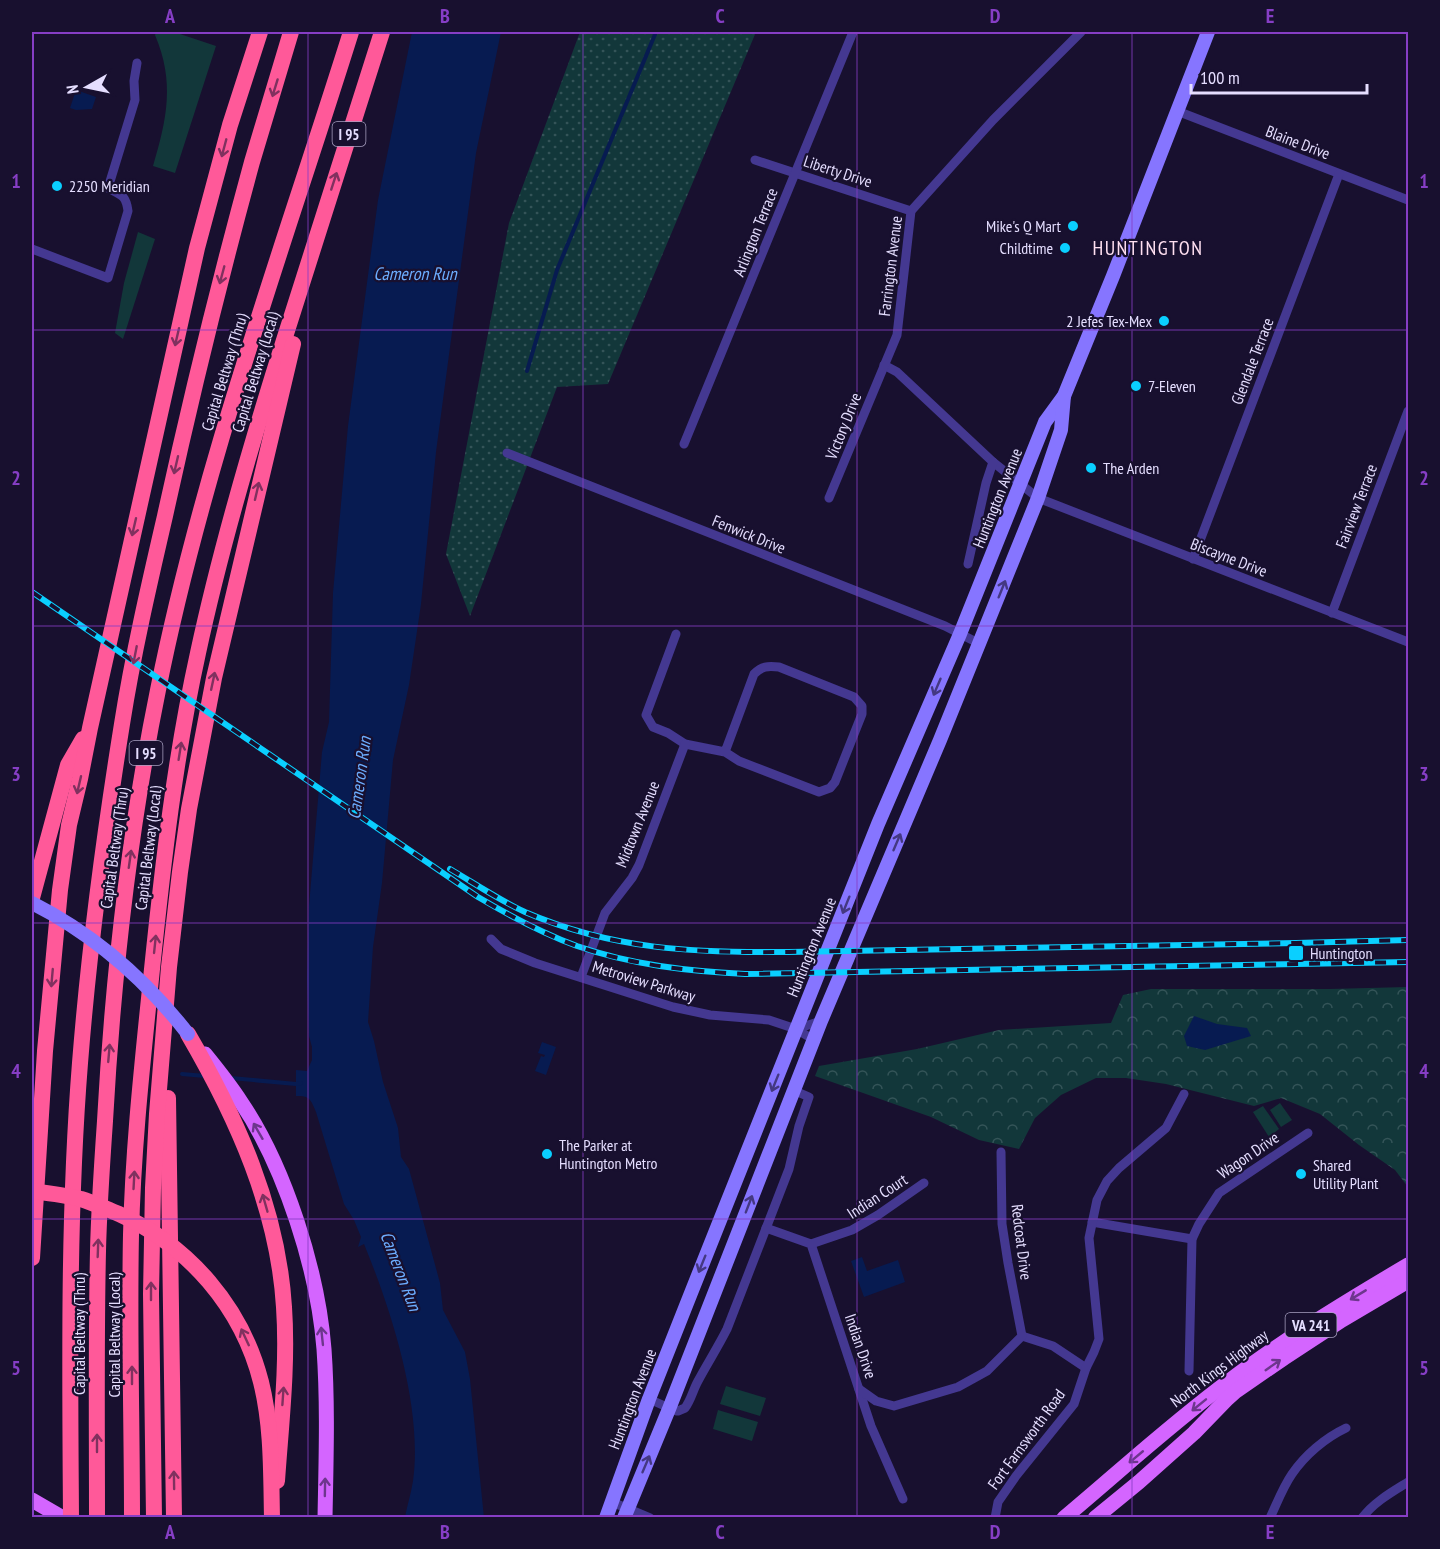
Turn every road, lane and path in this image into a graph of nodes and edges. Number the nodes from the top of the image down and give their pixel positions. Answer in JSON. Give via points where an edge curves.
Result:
{"nodes":[{"id":1,"x":260,"y":32,"type":"edge"},
{"id":2,"x":291,"y":32,"type":"edge"},
{"id":3,"x":351,"y":32,"type":"edge"},
{"id":4,"x":382,"y":32,"type":"edge"},
{"id":5,"x":853,"y":32,"type":"edge"},
{"id":6,"x":1081,"y":32,"type":"edge"},
{"id":7,"x":1208,"y":32,"type":"edge"},
{"id":8,"x":137,"y":63,"type":"dead end"},
{"id":9,"x":1176,"y":111,"type":"junction"},
{"id":10,"x":755,"y":160,"type":"dead end"},
{"id":11,"x":795,"y":173,"type":"junction"},
{"id":12,"x":1339,"y":174,"type":"junction"},
{"id":13,"x":1408,"y":200,"type":"edge"},
{"id":14,"x":911,"y":211,"type":"junction"},
{"id":15,"x":316,"y":237,"type":"junction"},
{"id":16,"x":32,"y":249,"type":"edge"},
{"id":17,"x":884,"y":365,"type":"junction"},
{"id":18,"x":1064,"y":396,"type":"junction"},
{"id":19,"x":1408,"y":411,"type":"edge"},
{"id":20,"x":684,"y":444,"type":"dead end"},
{"id":21,"x":507,"y":453,"type":"dead end"},
{"id":22,"x":993,"y":462,"type":"junction"},
{"id":23,"x":1021,"y":484,"type":"junction"},
{"id":24,"x":829,"y":498,"type":"dead end"},
{"id":25,"x":1038,"y":498,"type":"junction"},
{"id":26,"x":1193,"y":559,"type":"junction"},
{"id":27,"x":968,"y":564,"type":"dead end"},
{"id":28,"x":1332,"y":613,"type":"junction"},
{"id":29,"x":676,"y":634,"type":"dead end"},
{"id":30,"x":960,"y":634,"type":"junction"},
{"id":31,"x":1408,"y":642,"type":"edge"},
{"id":32,"x":980,"y":644,"type":"junction"},
{"id":33,"x":90,"y":728,"type":"junction"},
{"id":34,"x":686,"y":744,"type":"junction"},
{"id":35,"x":725,"y":752,"type":"junction"},
{"id":36,"x":32,"y":898,"type":"edge"},
{"id":37,"x":32,"y":903,"type":"edge"},
{"id":38,"x":491,"y":939,"type":"dead end"},
{"id":39,"x":170,"y":967,"type":"junction"},
{"id":40,"x":581,"y":977,"type":"junction"},
{"id":41,"x":821,"y":1022,"type":"junction"},
{"id":42,"x":796,"y":1029,"type":"junction"},
{"id":43,"x":188,"y":1034,"type":"junction"},
{"id":44,"x":814,"y":1040,"type":"junction"},
{"id":45,"x":793,"y":1090,"type":"junction"},
{"id":46,"x":1184,"y":1094,"type":"dead end"},
{"id":47,"x":1308,"y":1133,"type":"dead end"},
{"id":48,"x":1001,"y":1152,"type":"dead end"},
{"id":49,"x":924,"y":1183,"type":"dead end"},
{"id":50,"x":32,"y":1191,"type":"edge"},
{"id":51,"x":1092,"y":1222,"type":"junction"},
{"id":52,"x":766,"y":1228,"type":"junction"},
{"id":53,"x":1192,"y":1239,"type":"junction"},
{"id":54,"x":811,"y":1244,"type":"junction"},
{"id":55,"x":32,"y":1258,"type":"edge"},
{"id":56,"x":1408,"y":1265,"type":"edge"},
{"id":57,"x":1408,"y":1281,"type":"edge"},
{"id":58,"x":1022,"y":1336,"type":"junction"},
{"id":59,"x":1086,"y":1368,"type":"junction"},
{"id":60,"x":1189,"y":1371,"type":"dead end"},
{"id":61,"x":859,"y":1389,"type":"junction"},
{"id":62,"x":649,"y":1399,"type":"junction"},
{"id":63,"x":669,"y":1409,"type":"junction"},
{"id":64,"x":1346,"y":1428,"type":"dead end"},
{"id":65,"x":1408,"y":1482,"type":"edge"},
{"id":66,"x":903,"y":1499,"type":"dead end"},
{"id":67,"x":32,"y":1500,"type":"edge"},
{"id":68,"x":612,"y":1502,"type":"junction"},
{"id":69,"x":97,"y":1510,"type":"edge"},
{"id":70,"x":626,"y":1513,"type":"edge"},
{"id":71,"x":63,"y":1518,"type":"edge"},
{"id":72,"x":71,"y":1518,"type":"edge"},
{"id":73,"x":132,"y":1518,"type":"edge"},
{"id":74,"x":154,"y":1518,"type":"edge"},
{"id":75,"x":174,"y":1518,"type":"edge"},
{"id":76,"x":273,"y":1518,"type":"edge"},
{"id":77,"x":325,"y":1518,"type":"edge"},
{"id":78,"x":606,"y":1518,"type":"edge"},
{"id":79,"x":650,"y":1518,"type":"edge"},
{"id":80,"x":995,"y":1518,"type":"edge"},
{"id":81,"x":1065,"y":1518,"type":"edge"},
{"id":82,"x":1095,"y":1518,"type":"edge"},
{"id":83,"x":1270,"y":1518,"type":"edge"},
{"id":84,"x":1362,"y":1518,"type":"edge"}],
"edges":[{"from":1,"to":33,"type":"highway","one_way":true,"via":[[197,248]]},
{"from":2,"to":72,"type":"highway","name":"Capital Beltway (Thru)","number":"I 95","one_way":true,"via":[[196,376],[136,646],[116,762],[79,1076],[70,1284]]},
{"from":69,"to":3,"type":"highway","name":"Capital Beltway (Thru)","number":"I 95","one_way":true,"via":[[98,1248],[105,1123],[123,909],[141,782],[160,677],[190,550],[228,417]]},
{"from":15,"to":4,"type":"highway","name":"Capital Beltway (Local)","number":"I 95","one_way":true},
{"from":5,"to":11,"type":"street","name":"Arlington Terrace"},
{"from":6,"to":14,"type":"street","name":"Farrington Avenue","via":[[993,120]]},
{"from":7,"to":9,"type":"main road","name":"Huntington Avenue"},
{"from":8,"to":16,"type":"street","via":[[135,100],[108,188],[127,201],[128,211],[108,278]]},
{"from":9,"to":12,"type":"street","name":"Blaine Drive"},
{"from":9,"to":18,"type":"main road","name":"Huntington Avenue"},
{"from":10,"to":11,"type":"street","name":"Liberty Drive"},
{"from":11,"to":14,"type":"street","name":"Liberty Drive"},
{"from":11,"to":20,"type":"street","name":"Arlington Terrace"},
{"from":12,"to":13,"type":"street","name":"Blaine Drive"},
{"from":12,"to":26,"type":"street","name":"Glendale Terrace"},
{"from":14,"to":17,"type":"street","name":"Farrington Avenue","via":[[897,335]]},
{"from":39,"to":15,"type":"highway","one_way":true,"via":[[189,809],[214,678]]},
{"from":73,"to":15,"type":"highway","name":"Capital Beltway (Local)","number":"I 95","one_way":true,"via":[[131,1234],[135,1154],[173,795],[212,590],[242,474]]},
{"from":17,"to":22,"type":"street","via":[[897,372]]},
{"from":17,"to":24,"type":"street","name":"Victory Drive"},
{"from":18,"to":23,"type":"main road","name":"Huntington Avenue","via":[[1045,422]]},
{"from":18,"to":25,"type":"main road","name":"Huntington Avenue","via":[[1061,430]]},
{"from":19,"to":28,"type":"street","name":"Fairview Terrace"},
{"from":21,"to":30,"type":"street","name":"Fenwick Drive"},
{"from":22,"to":23,"type":"street"},
{"from":22,"to":27,"type":"street"},
{"from":23,"to":25,"type":"street"},
{"from":23,"to":30,"type":"main road","name":"Huntington Avenue"},
{"from":25,"to":26,"type":"street","name":"Biscayne Drive"},
{"from":32,"to":25,"type":"main road","name":"Huntington Avenue","one_way":true},
{"from":26,"to":28,"type":"street","name":"Biscayne Drive"},
{"from":28,"to":31,"type":"street","name":"Biscayne Drive"},
{"from":29,"to":34,"type":"street","via":[[646,715],[653,727]]},
{"from":30,"to":32,"type":"street","name":"Fenwick Drive"},
{"from":30,"to":42,"type":"main road","name":"Huntington Avenue","one_way":true},
{"from":41,"to":32,"type":"main road","name":"Huntington Avenue","one_way":true},
{"from":33,"to":36,"type":"highway","via":[[68,765]]},
{"from":33,"to":55,"type":"highway","one_way":true,"via":[[60,890]]},
{"from":34,"to":35,"type":"street"},
{"from":34,"to":40,"type":"street","name":"Midtown Avenue","via":[[639,865],[605,913]]},
{"from":35,"to":35,"type":"street","via":[[819,792],[830,789],[862,706],[854,697],[779,668],[760,668],[754,674]]},
{"from":37,"to":43,"type":"main road","bridge":true,"via":[[106,950],[154,994]]},
{"from":38,"to":40,"type":"street","name":"Metroview Parkway","via":[[501,949]]},
{"from":74,"to":39,"type":"highway","one_way":true,"via":[[153,1188]]},
{"from":75,"to":39,"type":"highway","one_way":true,"via":[[168,1106]]},
{"from":40,"to":42,"type":"street","name":"Metroview Parkway","via":[[692,1012],[769,1020]]},
{"from":41,"to":42,"type":"street"},
{"from":41,"to":44,"type":"main road","name":"Huntington Avenue"},
{"from":42,"to":44,"type":"street","name":"Metroview Parkway"},
{"from":42,"to":62,"type":"main road","name":"Huntington Avenue","one_way":true},
{"from":76,"to":43,"type":"highway","one_way":true,"bridge":true,"via":[[285,1339],[275,1243],[242,1138]]},
{"from":77,"to":43,"type":"main road","one_way":true,"via":[[324,1349],[303,1244],[263,1140],[242,1103]]},
{"from":44,"to":45,"type":"main road","name":"Huntington Avenue"},
{"from":45,"to":52,"type":"street","via":[[809,1097],[789,1169]]},
{"from":63,"to":45,"type":"main road","name":"Huntington Avenue","one_way":true},
{"from":46,"to":51,"type":"street","name":"Fort Farnsworth Road","via":[[1166,1128],[1107,1182],[1097,1200]]},
{"from":47,"to":53,"type":"street","name":"Wagon Drive","via":[[1219,1193]]},
{"from":48,"to":58,"type":"street","name":"Redcoat Drive","via":[[1002,1224]]},
{"from":49,"to":54,"type":"street","name":"Indian Court","via":[[852,1230]]},
{"from":76,"to":50,"type":"highway","one_way":true,"bridge":true,"via":[[270,1440],[261,1383],[244,1335],[220,1296],[186,1258],[136,1223],[83,1200]]},
{"from":51,"to":53,"type":"street"},
{"from":51,"to":59,"type":"street","name":"Fort Farnsworth Road","via":[[1089,1238],[1099,1339]]},
{"from":52,"to":54,"type":"street"},
{"from":52,"to":63,"type":"street","via":[[727,1329],[688,1406],[678,1411]]},
{"from":53,"to":60,"type":"street","name":"Wagon Drive"},
{"from":54,"to":61,"type":"street","name":"Indian Drive"},
{"from":56,"to":81,"type":"main road","name":"North Kings Highway","number":"VA 241","one_way":true,"via":[[1231,1379]]},
{"from":82,"to":57,"type":"main road","name":"North Kings Highway","number":"VA 241","one_way":true,"via":[[1236,1392],[1342,1320]]},
{"from":58,"to":59,"type":"street","via":[[1053,1346]]},
{"from":58,"to":61,"type":"street","via":[[987,1371],[958,1387],[894,1406],[876,1401]]},
{"from":59,"to":80,"type":"street","name":"Fort Farnsworth Road","via":[[1074,1404],[1016,1476],[998,1502]]},
{"from":61,"to":66,"type":"street","name":"Indian Drive"},
{"from":62,"to":63,"type":"street"},
{"from":62,"to":68,"type":"main road","name":"Huntington Avenue"},
{"from":70,"to":63,"type":"main road","name":"Huntington Avenue","one_way":true},
{"from":64,"to":83,"type":"street","via":[[1302,1461]]},
{"from":65,"to":84,"type":"street","via":[[1373,1505]]},
{"from":67,"to":71,"type":"main road"},
{"from":68,"to":70,"type":"street"},
{"from":68,"to":78,"type":"main road","name":"Huntington Avenue"},
{"from":70,"to":79,"type":"street"}]}
